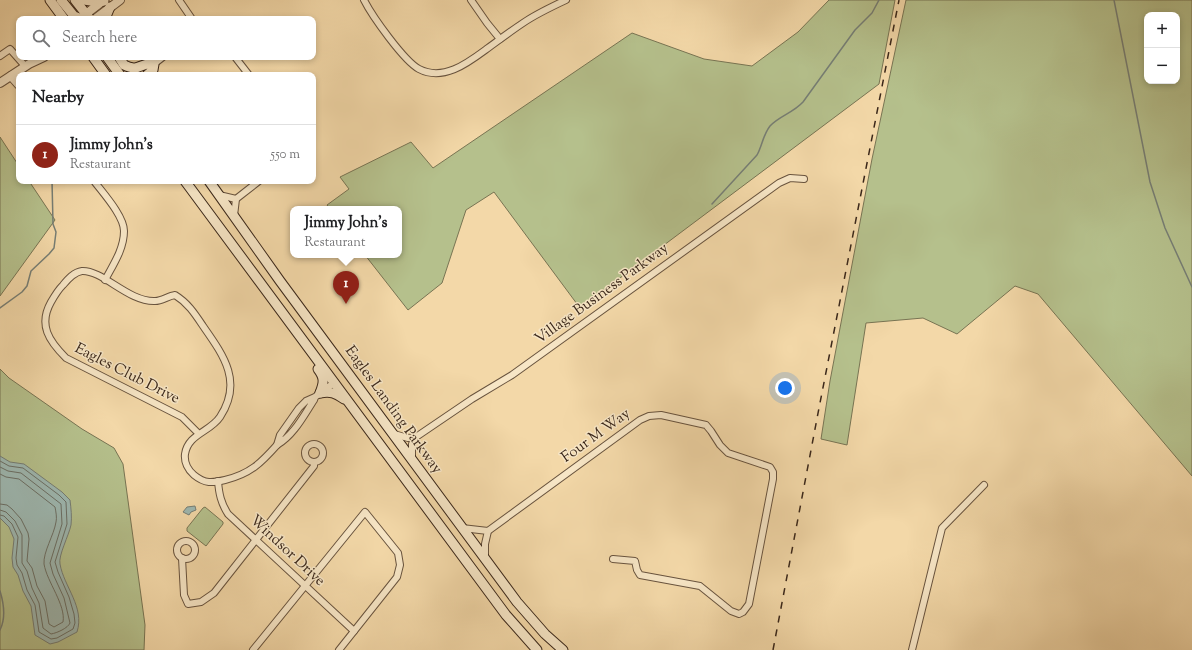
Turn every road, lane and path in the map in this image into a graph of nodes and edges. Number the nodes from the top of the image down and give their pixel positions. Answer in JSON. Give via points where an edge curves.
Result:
{"nodes":[{"id":1,"x":46,"y":0,"type":"edge"},
{"id":2,"x":50,"y":0,"type":"edge"},
{"id":3,"x":61,"y":0,"type":"edge"},
{"id":4,"x":75,"y":0,"type":"edge"},
{"id":5,"x":84,"y":0,"type":"edge"},
{"id":6,"x":120,"y":0,"type":"edge"},
{"id":7,"x":178,"y":0,"type":"edge"},
{"id":8,"x":364,"y":0,"type":"edge"},
{"id":9,"x":471,"y":0,"type":"edge"},
{"id":10,"x":566,"y":0,"type":"edge"},
{"id":11,"x":106,"y":3,"type":"edge"},
{"id":12,"x":55,"y":16,"type":"edge"},
{"id":13,"x":62,"y":16,"type":"edge"},
{"id":14,"x":74,"y":16,"type":"edge"},
{"id":15,"x":82,"y":16,"type":"edge"},
{"id":16,"x":86,"y":16,"type":"edge"},
{"id":17,"x":97,"y":16,"type":"edge"},
{"id":18,"x":105,"y":16,"type":"edge"},
{"id":19,"x":190,"y":16,"type":"edge"},
{"id":20,"x":500,"y":39,"type":"junction"},
{"id":21,"x":16,"y":55,"type":"edge"},
{"id":22,"x":0,"y":56,"type":"edge"},
{"id":23,"x":38,"y":60,"type":"edge"},
{"id":24,"x":95,"y":60,"type":"edge"},
{"id":25,"x":109,"y":60,"type":"edge"},
{"id":26,"x":120,"y":60,"type":"edge"},
{"id":27,"x":159,"y":60,"type":"edge"},
{"id":28,"x":237,"y":60,"type":"edge"},
{"id":29,"x":154,"y":64,"type":"junction"},
{"id":30,"x":26,"y":66,"type":"edge"},
{"id":31,"x":17,"y":72,"type":"edge"},
{"id":32,"x":104,"y":72,"type":"edge"},
{"id":33,"x":118,"y":72,"type":"edge"},
{"id":34,"x":129,"y":72,"type":"edge"},
{"id":35,"x":151,"y":72,"type":"edge"},
{"id":36,"x":247,"y":72,"type":"edge"},
{"id":37,"x":16,"y":73,"type":"edge"},
{"id":38,"x":11,"y":76,"type":"junction"},
{"id":39,"x":16,"y":82,"type":"edge"},
{"id":40,"x":0,"y":83,"type":"edge"},
{"id":41,"x":804,"y":179,"type":"dead end"},
{"id":42,"x":96,"y":184,"type":"edge"},
{"id":43,"x":187,"y":184,"type":"edge"},
{"id":44,"x":211,"y":184,"type":"edge"},
{"id":45,"x":255,"y":184,"type":"edge"},
{"id":46,"x":218,"y":195,"type":"junction"},
{"id":47,"x":236,"y":199,"type":"junction"},
{"id":48,"x":234,"y":217,"type":"junction"},
{"id":49,"x":105,"y":280,"type":"junction"},
{"id":50,"x":278,"y":307,"type":"junction"},
{"id":51,"x":335,"y":382,"type":"junction"},
{"id":52,"x":316,"y":396,"type":"junction"},
{"id":53,"x":352,"y":406,"type":"junction"},
{"id":54,"x":199,"y":434,"type":"junction"},
{"id":55,"x":393,"y":434,"type":"junction"},
{"id":56,"x":416,"y":437,"type":"junction"},
{"id":57,"x":278,"y":445,"type":"junction"},
{"id":58,"x":412,"y":460,"type":"junction"},
{"id":59,"x":314,"y":462,"type":"dead end"},
{"id":60,"x":218,"y":481,"type":"junction"},
{"id":61,"x":984,"y":485,"type":"dead end"},
{"id":62,"x":462,"y":528,"type":"junction"},
{"id":63,"x":488,"y":532,"type":"junction"},
{"id":64,"x":256,"y":540,"type":"junction"},
{"id":65,"x":182,"y":558,"type":"dead end"},
{"id":66,"x":485,"y":559,"type":"junction"},
{"id":67,"x":613,"y":559,"type":"dead end"},
{"id":68,"x":306,"y":586,"type":"junction"},
{"id":69,"x":354,"y":631,"type":"junction"},
{"id":70,"x":253,"y":650,"type":"edge"},
{"id":71,"x":339,"y":650,"type":"edge"},
{"id":72,"x":537,"y":650,"type":"edge"},
{"id":73,"x":563,"y":650,"type":"edge"},
{"id":74,"x":912,"y":650,"type":"edge"}],
"edges":[{"from":1,"to":12,"type":"main road"},
{"from":2,"to":13,"type":"main road"},
{"from":3,"to":14,"type":"main road"},
{"from":4,"to":15,"type":"main road"},
{"from":5,"to":11,"type":"main road"},
{"from":6,"to":11,"type":"street"},
{"from":7,"to":19,"type":"street"},
{"from":8,"to":20,"type":"street","via":[[400,52],[418,69],[439,73],[450,71],[464,65]]},
{"from":9,"to":20,"type":"street"},
{"from":10,"to":20,"type":"street","via":[[524,22]]},
{"from":11,"to":16,"type":"street"},
{"from":11,"to":17,"type":"street"},
{"from":11,"to":18,"type":"main road"},
{"from":21,"to":22,"type":"street","via":[[10,49]]},
{"from":23,"to":30,"type":"street"},
{"from":24,"to":32,"type":"main road"},
{"from":25,"to":33,"type":"main road"},
{"from":26,"to":29,"type":"main road","via":[[134,69],[147,63]]},
{"from":26,"to":34,"type":"main road"},
{"from":27,"to":29,"type":"street"},
{"from":28,"to":36,"type":"street"},
{"from":29,"to":35,"type":"main road"},
{"from":30,"to":31,"type":"street"},
{"from":37,"to":38,"type":"street"},
{"from":38,"to":39,"type":"street"},
{"from":38,"to":40,"type":"street"},
{"from":41,"to":56,"type":"street","name":"Village Business Parkway","via":[[790,178],[779,183],[512,375]]},
{"from":42,"to":49,"type":"street","via":[[119,214],[124,230],[120,251]]},
{"from":43,"to":50,"type":"main road","name":"Eagles Landing Parkway"},
{"from":44,"to":46,"type":"main road","name":"Eagles Landing Parkway"},
{"from":45,"to":47,"type":"street"},
{"from":46,"to":47,"type":"street"},
{"from":46,"to":48,"type":"main road","name":"Eagles Landing Parkway"},
{"from":47,"to":48,"type":"street"},
{"from":48,"to":55,"type":"main road","name":"Eagles Landing Parkway"},
{"from":49,"to":54,"type":"street","via":[[142,299],[155,301],[175,295],[185,301],[215,344],[228,367],[230,396],[219,419]]},
{"from":49,"to":54,"type":"street","name":"Eagles Club Drive","via":[[82,271],[75,273],[56,291],[46,311],[49,338],[66,358],[182,417]]},
{"from":50,"to":51,"type":"main road","name":"Eagles Landing Parkway"},
{"from":50,"to":52,"type":"main road","via":[[292,333],[323,375],[324,381]]},
{"from":51,"to":52,"type":"street"},
{"from":51,"to":53,"type":"main road","name":"Eagles Landing Parkway"},
{"from":52,"to":53,"type":"main road","via":[[328,391],[335,392]]},
{"from":52,"to":57,"type":"street","via":[[289,436]]},
{"from":52,"to":57,"type":"street","via":[[301,412],[292,416],[280,435]]},
{"from":53,"to":72,"type":"main road","name":"Eagles Landing Parkway","via":[[513,624]]},
{"from":54,"to":60,"type":"street","via":[[186,447],[186,464],[198,478],[206,482]]},
{"from":55,"to":56,"type":"street","via":[[400,437]]},
{"from":55,"to":58,"type":"main road","name":"Eagles Landing Parkway"},
{"from":56,"to":58,"type":"street","via":[[412,444]]},
{"from":57,"to":60,"type":"street","via":[[252,470],[237,477]]},
{"from":58,"to":62,"type":"main road","name":"Eagles Landing Parkway"},
{"from":59,"to":64,"type":"street","via":[[314,466]]},
{"from":60,"to":64,"type":"street","name":"Windsor Drive","via":[[221,502],[228,514]]},
{"from":61,"to":74,"type":"street","via":[[942,528]]},
{"from":62,"to":63,"type":"street"},
{"from":62,"to":66,"type":"main road","name":"Eagles Landing Parkway"},
{"from":63,"to":66,"type":"street","via":[[484,544]]},
{"from":63,"to":67,"type":"street","name":"Four M Way","via":[[635,423],[649,416],[661,415],[706,425],[728,453],[768,466],[773,472],[749,604],[743,612],[739,614],[731,611],[700,586],[640,575],[635,561]]},
{"from":64,"to":65,"type":"street","via":[[214,593],[201,602],[188,604],[184,595]]},
{"from":64,"to":68,"type":"street","name":"Windsor Drive"},
{"from":66,"to":73,"type":"main road","name":"Eagles Landing Parkway","via":[[517,602]]},
{"from":68,"to":69,"type":"street","name":"Windsor Drive"},
{"from":68,"to":69,"type":"street","via":[[365,512],[398,553],[400,565],[397,577]]},
{"from":68,"to":70,"type":"street"},
{"from":69,"to":71,"type":"street"}]}
